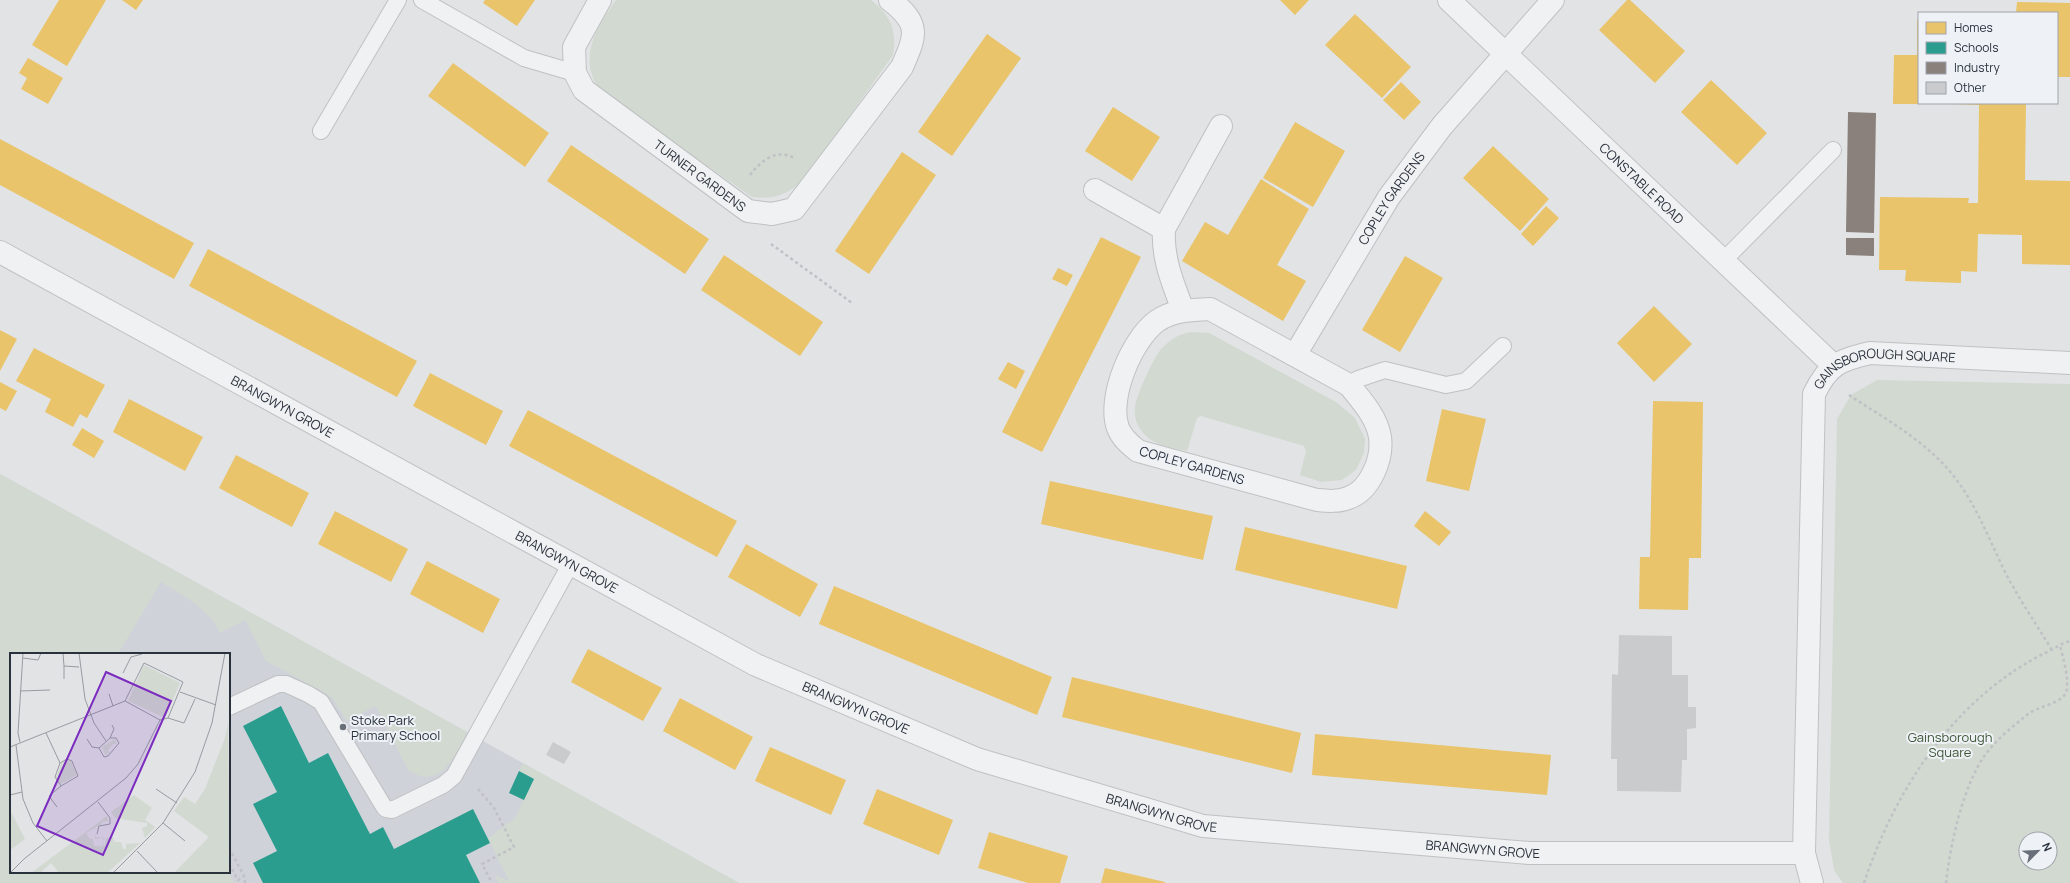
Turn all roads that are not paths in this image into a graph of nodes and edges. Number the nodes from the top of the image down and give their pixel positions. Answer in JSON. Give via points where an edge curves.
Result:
{"nodes":[{"id":1,"x":398,"y":0,"type":"edge"},
{"id":2,"x":422,"y":0,"type":"edge"},
{"id":3,"x":600,"y":0,"type":"edge"},
{"id":4,"x":890,"y":0,"type":"edge"},
{"id":5,"x":1449,"y":0,"type":"edge"},
{"id":6,"x":1553,"y":0,"type":"edge"},
{"id":7,"x":1504,"y":54,"type":"junction"},
{"id":8,"x":575,"y":73,"type":"junction"},
{"id":9,"x":1221,"y":126,"type":"dead end"},
{"id":10,"x":321,"y":131,"type":"dead end"},
{"id":11,"x":1833,"y":150,"type":"dead end"},
{"id":12,"x":1095,"y":190,"type":"dead end"},
{"id":13,"x":1164,"y":229,"type":"junction"},
{"id":14,"x":0,"y":252,"type":"edge"},
{"id":15,"x":1724,"y":260,"type":"junction"},
{"id":16,"x":1183,"y":310,"type":"junction"},
{"id":17,"x":1503,"y":346,"type":"dead end"},
{"id":18,"x":1295,"y":355,"type":"junction"},
{"id":19,"x":2070,"y":363,"type":"edge"},
{"id":20,"x":1828,"y":372,"type":"junction"},
{"id":21,"x":1349,"y":385,"type":"junction"},
{"id":22,"x":570,"y":564,"type":"junction"},
{"id":23,"x":230,"y":707,"type":"edge"},
{"id":24,"x":1804,"y":853,"type":"junction"},
{"id":25,"x":1812,"y":883,"type":"edge"}],
"edges":[{"from":1,"to":10,"type":"lane"},
{"from":2,"to":8,"type":"lane","via":[[524,58]]},
{"from":3,"to":8,"type":"street","name":"TURNER GARDENS","via":[[574,47]]},
{"from":4,"to":8,"type":"street","name":"TURNER GARDENS","via":[[903,10],[914,29],[913,42],[902,67],[794,208],[772,214],[740,205],[584,90]]},
{"from":5,"to":7,"type":"street","name":"CONSTABLE ROAD"},
{"from":6,"to":7,"type":"street","name":"COPLEY GARDENS"},
{"from":7,"to":15,"type":"street","name":"CONSTABLE ROAD"},
{"from":7,"to":18,"type":"street","name":"COPLEY GARDENS","via":[[1442,126],[1390,197]]},
{"from":9,"to":13,"type":"street"},
{"from":11,"to":15,"type":"lane"},
{"from":12,"to":13,"type":"street"},
{"from":13,"to":16,"type":"street","via":[[1162,245]]},
{"from":14,"to":22,"type":"street","name":"BRANGWYN GROVE"},
{"from":15,"to":20,"type":"street","name":"CONSTABLE ROAD"},
{"from":16,"to":18,"type":"street","name":"COPLEY GARDENS","via":[[1210,309]]},
{"from":16,"to":21,"type":"street","name":"COPLEY GARDENS","via":[[1170,314],[1148,328],[1138,341],[1128,362],[1117,394],[1115,411],[1118,428],[1126,442],[1138,450],[1317,500],[1336,501],[1349,498],[1364,486],[1376,467],[1380,437],[1371,415]]},
{"from":17,"to":21,"type":"lane","via":[[1466,381],[1446,385],[1385,370],[1358,378]]},
{"from":18,"to":21,"type":"street","name":"COPLEY GARDENS"},
{"from":19,"to":20,"type":"street","name":"GAINSBOROUGH SQUARE","via":[[1870,353],[1848,358]]},
{"from":20,"to":24,"type":"street","name":"GAINSBOROUGH SQUARE","via":[[1814,394]]},
{"from":22,"to":23,"type":"lane","via":[[451,780],[392,810],[386,809],[329,713],[315,698],[286,684],[278,684]]},
{"from":22,"to":24,"type":"street","name":"BRANGWYN GROVE","via":[[756,665],[977,759],[1203,826],[1529,853]]},
{"from":24,"to":25,"type":"street","name":"GAINSBOROUGH SQUARE"}]}
